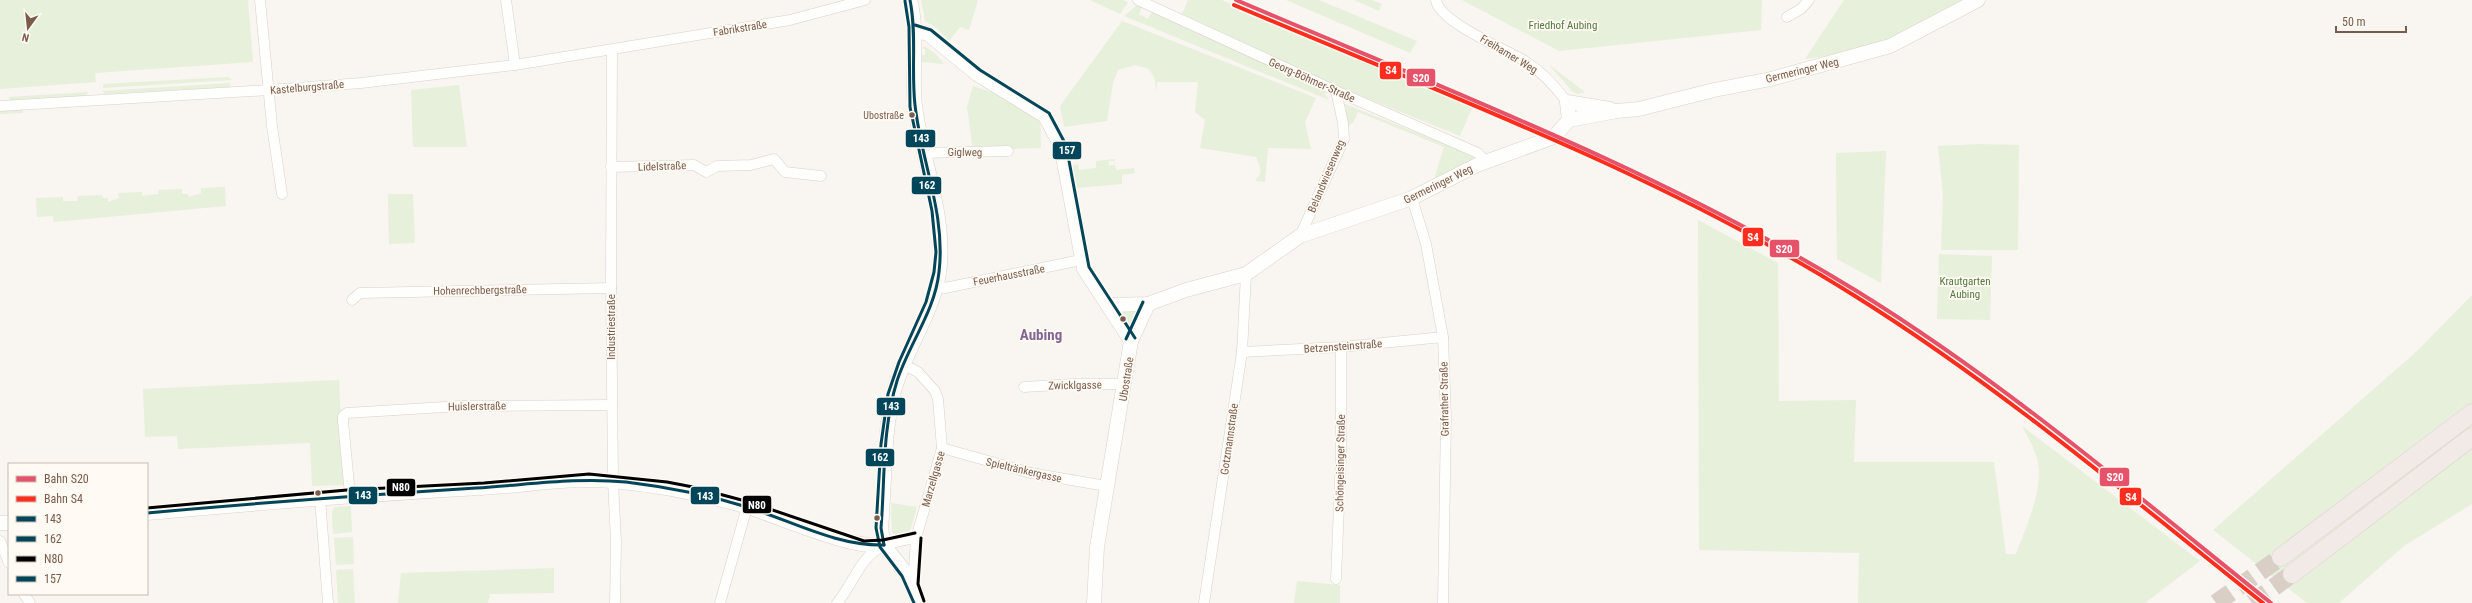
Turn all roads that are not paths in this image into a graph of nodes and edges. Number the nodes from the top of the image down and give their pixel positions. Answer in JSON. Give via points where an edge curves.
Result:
{"nodes":[{"id":1,"x":260,"y":0,"type":"edge"},
{"id":2,"x":506,"y":0,"type":"edge"},
{"id":3,"x":865,"y":0,"type":"edge"},
{"id":4,"x":910,"y":0,"type":"edge"},
{"id":5,"x":1138,"y":0,"type":"edge"},
{"id":6,"x":1436,"y":0,"type":"edge"},
{"id":7,"x":1809,"y":0,"type":"edge"},
{"id":8,"x":1978,"y":0,"type":"edge"},
{"id":9,"x":1787,"y":17,"type":"dead end"},
{"id":10,"x":914,"y":30,"type":"junction"},
{"id":11,"x":612,"y":50,"type":"junction"},
{"id":12,"x":515,"y":65,"type":"junction"},
{"id":13,"x":269,"y":90,"type":"junction"},
{"id":14,"x":1336,"y":91,"type":"junction"},
{"id":15,"x":1567,"y":102,"type":"junction"},
{"id":16,"x":0,"y":106,"type":"edge"},
{"id":17,"x":1617,"y":111,"type":"junction"},
{"id":18,"x":1569,"y":120,"type":"junction"},
{"id":19,"x":1008,"y":151,"type":"dead end"},
{"id":20,"x":923,"y":152,"type":"junction"},
{"id":21,"x":1485,"y":162,"type":"junction"},
{"id":22,"x":611,"y":167,"type":"junction"},
{"id":23,"x":821,"y":176,"type":"dead end"},
{"id":24,"x":282,"y":194,"type":"dead end"},
{"id":25,"x":1412,"y":198,"type":"junction"},
{"id":26,"x":1300,"y":236,"type":"junction"},
{"id":27,"x":1081,"y":260,"type":"junction"},
{"id":28,"x":1246,"y":274,"type":"junction"},
{"id":29,"x":936,"y":286,"type":"junction"},
{"id":30,"x":611,"y":288,"type":"junction"},
{"id":31,"x":352,"y":300,"type":"dead end"},
{"id":32,"x":1148,"y":304,"type":"junction"},
{"id":33,"x":1109,"y":305,"type":"junction"},
{"id":34,"x":1443,"y":337,"type":"junction"},
{"id":35,"x":1131,"y":341,"type":"junction"},
{"id":36,"x":1341,"y":347,"type":"junction"},
{"id":37,"x":1242,"y":352,"type":"junction"},
{"id":38,"x":902,"y":364,"type":"junction"},
{"id":39,"x":1125,"y":384,"type":"junction"},
{"id":40,"x":1024,"y":387,"type":"dead end"},
{"id":41,"x":612,"y":405,"type":"junction"},
{"id":42,"x":2472,"y":413,"type":"edge"},
{"id":43,"x":2472,"y":437,"type":"edge"},
{"id":44,"x":942,"y":448,"type":"junction"},
{"id":45,"x":613,"y":481,"type":"junction"},
{"id":46,"x":1106,"y":486,"type":"junction"},
{"id":47,"x":350,"y":495,"type":"junction"},
{"id":48,"x":320,"y":498,"type":"junction"},
{"id":49,"x":746,"y":507,"type":"junction"},
{"id":50,"x":148,"y":513,"type":"edge"},
{"id":51,"x":916,"y":538,"type":"junction"},
{"id":52,"x":0,"y":541,"type":"edge"},
{"id":53,"x":884,"y":546,"type":"junction"},
{"id":54,"x":2281,"y":557,"type":"tunnel mouth"},
{"id":55,"x":8,"y":561,"type":"edge"},
{"id":56,"x":2292,"y":574,"type":"tunnel mouth"},
{"id":57,"x":1336,"y":579,"type":"dead end"},
{"id":58,"x":913,"y":585,"type":"junction"},
{"id":59,"x":328,"y":603,"type":"edge"},
{"id":60,"x":615,"y":603,"type":"edge"},
{"id":61,"x":720,"y":603,"type":"edge"},
{"id":62,"x":838,"y":603,"type":"edge"},
{"id":63,"x":919,"y":603,"type":"edge"},
{"id":64,"x":1094,"y":603,"type":"edge"},
{"id":65,"x":1204,"y":603,"type":"edge"},
{"id":66,"x":1443,"y":603,"type":"edge"}],
"edges":[{"from":1,"to":13,"type":"street"},
{"from":2,"to":12,"type":"street"},
{"from":3,"to":11,"type":"street","name":"Fabrikstraße","via":[[790,20]]},
{"from":4,"to":10,"type":"street"},
{"from":5,"to":14,"type":"street","name":"Georg-Böhmer-Straße"},
{"from":6,"to":15,"type":"street","name":"Freihamer Weg","via":[[1442,14],[1526,62],[1554,84]]},
{"from":7,"to":9,"type":"street","via":[[1802,9]]},
{"from":8,"to":17,"type":"street","name":"Germeringer Weg","via":[[1890,46],[1639,109]]},
{"from":10,"to":20,"type":"street","via":[[915,105]]},
{"from":10,"to":27,"type":"street","name":"Ubostraße","via":[[928,34],[977,74],[1007,91],[1048,120],[1061,146]]},
{"from":11,"to":12,"type":"street","name":"Kastelburgstraße"},
{"from":11,"to":22,"type":"street","name":"Industriestraße"},
{"from":12,"to":13,"type":"street","name":"Kastelburgstraße","via":[[361,83]]},
{"from":13,"to":16,"type":"street","name":"Kastelburgstraße"},
{"from":13,"to":24,"type":"street"},
{"from":14,"to":21,"type":"street","name":"Georg-Böhmer-Straße","via":[[1478,153]]},
{"from":14,"to":26,"type":"street","name":"Belandwiesenweg","via":[[1344,139]]},
{"from":15,"to":17,"type":"street","name":"Germeringer Weg"},
{"from":15,"to":18,"type":"street","name":"Freihamer Weg"},
{"from":17,"to":18,"type":"street","name":"Germeringer Weg"},
{"from":18,"to":21,"type":"street","name":"Germeringer Weg","via":[[1554,137]]},
{"from":19,"to":20,"type":"street","name":"Giglweg"},
{"from":20,"to":29,"type":"street","via":[[935,202],[938,228],[939,272]]},
{"from":21,"to":25,"type":"street","name":"Germeringer Weg"},
{"from":22,"to":23,"type":"street","name":"Lidelstraße","via":[[694,165],[706,172],[717,166],[751,165],[774,159],[785,172]]},
{"from":22,"to":30,"type":"street","name":"Industriestraße"},
{"from":25,"to":26,"type":"street","name":"Germeringer Weg"},
{"from":25,"to":34,"type":"street","name":"Grafrather Straße","via":[[1426,244]]},
{"from":26,"to":28,"type":"street","name":"Germeringer Weg"},
{"from":27,"to":29,"type":"street","name":"Feuerhausstraße","via":[[944,288]]},
{"from":27,"to":33,"type":"street","name":"Ubostraße","via":[[1084,269]]},
{"from":28,"to":32,"type":"street","name":"Germeringer Weg","via":[[1186,290]]},
{"from":28,"to":37,"type":"street","name":"Gotzmannstraße"},
{"from":29,"to":38,"type":"street"},
{"from":30,"to":31,"type":"street","name":"Hohenrechbergstraße","via":[[360,293]]},
{"from":30,"to":41,"type":"street","name":"Industriestraße"},
{"from":32,"to":33,"type":"street","name":"Germeringer Weg"},
{"from":32,"to":35,"type":"street"},
{"from":33,"to":35,"type":"street","name":"Ubostraße"},
{"from":34,"to":36,"type":"street","name":"Betzensteinstraße"},
{"from":34,"to":66,"type":"street","name":"Grafrather Straße","via":[[1446,418]]},
{"from":35,"to":39,"type":"street","name":"Ubostraße"},
{"from":36,"to":37,"type":"street","name":"Betzensteinstraße"},
{"from":36,"to":57,"type":"street","name":"Schöngeisinger Straße","via":[[1341,456]]},
{"from":37,"to":65,"type":"street","name":"Gotzmannstraße"},
{"from":38,"to":44,"type":"street","name":"Marzellgasse","via":[[918,372],[935,391],[938,399]]},
{"from":38,"to":53,"type":"street","via":[[893,396],[886,461],[881,528]]},
{"from":39,"to":40,"type":"street","name":"Zwicklgasse"},
{"from":39,"to":46,"type":"street","name":"Ubostraße"},
{"from":41,"to":45,"type":"street","name":"Industriestraße"},
{"from":41,"to":47,"type":"street","name":"Huislerstraße","via":[[460,406],[352,413],[343,416]]},
{"from":42,"to":54,"type":"highway"},
{"from":43,"to":56,"type":"highway"},
{"from":44,"to":46,"type":"street","name":"Spieltränkergasse","via":[[1031,473]]},
{"from":44,"to":51,"type":"street","name":"Marzellgasse"},
{"from":45,"to":47,"type":"street","via":[[589,479]]},
{"from":45,"to":49,"type":"street","via":[[666,487]]},
{"from":45,"to":60,"type":"street","name":"Industriestraße","via":[[616,541]]},
{"from":46,"to":64,"type":"street","name":"Ubostraße","via":[[1097,547]]},
{"from":47,"to":48,"type":"street"},
{"from":48,"to":50,"type":"street"},
{"from":48,"to":59,"type":"street"},
{"from":49,"to":53,"type":"street","via":[[863,546]]},
{"from":49,"to":61,"type":"street"},
{"from":51,"to":53,"type":"street"},
{"from":51,"to":58,"type":"street","name":"Marzellgasse"},
{"from":52,"to":55,"type":"street"},
{"from":53,"to":58,"type":"street","via":[[898,561]]},
{"from":53,"to":62,"type":"street","via":[[863,562]]},
{"from":58,"to":63,"type":"street"}]}
